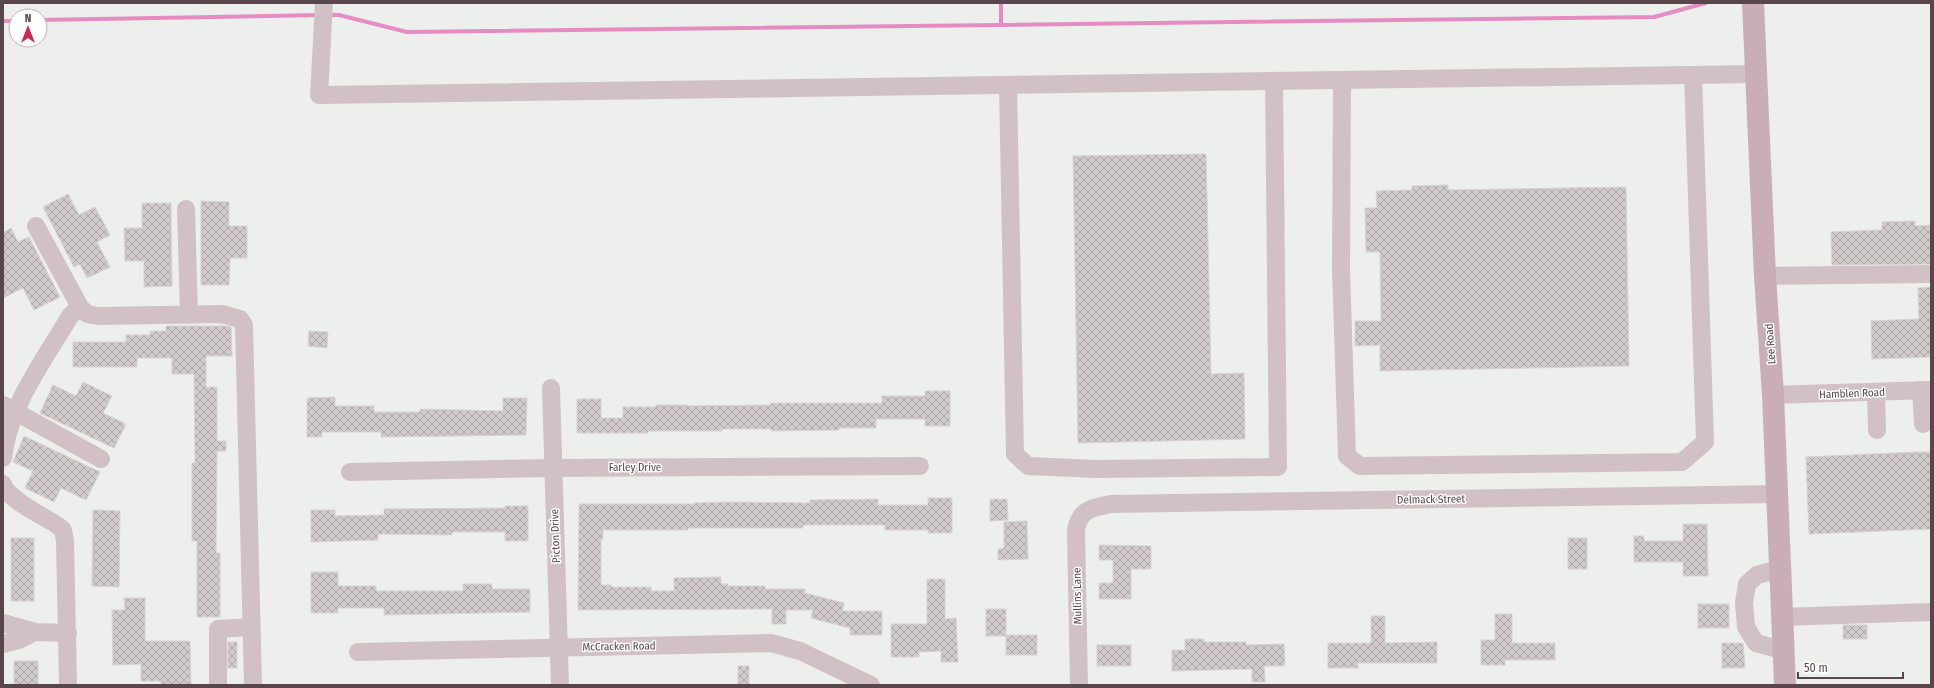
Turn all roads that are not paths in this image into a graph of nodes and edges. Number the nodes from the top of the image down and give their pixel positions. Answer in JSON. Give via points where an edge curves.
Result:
{"nodes":[{"id":1,"x":324,"y":3,"type":"edge"},
{"id":2,"x":1753,"y":3,"type":"edge"},
{"id":3,"x":1755,"y":74,"type":"junction"},
{"id":4,"x":1693,"y":75,"type":"junction"},
{"id":5,"x":1342,"y":80,"type":"junction"},
{"id":6,"x":1274,"y":81,"type":"junction"},
{"id":7,"x":1008,"y":85,"type":"junction"},
{"id":8,"x":186,"y":209,"type":"dead end"},
{"id":9,"x":36,"y":226,"type":"dead end"},
{"id":10,"x":1931,"y":274,"type":"edge"},
{"id":11,"x":1765,"y":276,"type":"junction"},
{"id":12,"x":80,"y":307,"type":"junction"},
{"id":13,"x":189,"y":314,"type":"junction"},
{"id":14,"x":551,"y":388,"type":"dead end"},
{"id":15,"x":1926,"y":390,"type":"edge"},
{"id":16,"x":1876,"y":392,"type":"junction"},
{"id":17,"x":1773,"y":395,"type":"junction"},
{"id":18,"x":9,"y":408,"type":"edge"},
{"id":19,"x":1923,"y":424,"type":"dead end"},
{"id":20,"x":1878,"y":430,"type":"dead end"},
{"id":21,"x":3,"y":458,"type":"edge"},
{"id":22,"x":101,"y":459,"type":"dead end"},
{"id":23,"x":920,"y":466,"type":"dead end"},
{"id":24,"x":552,"y":468,"type":"junction"},
{"id":25,"x":350,"y":472,"type":"dead end"},
{"id":26,"x":3,"y":486,"type":"edge"},
{"id":27,"x":1777,"y":494,"type":"junction"},
{"id":28,"x":1086,"y":511,"type":"joint"},
{"id":29,"x":1779,"y":569,"type":"junction"},
{"id":30,"x":1931,"y":612,"type":"edge"},
{"id":31,"x":1781,"y":617,"type":"junction"},
{"id":32,"x":3,"y":623,"type":"edge"},
{"id":33,"x":251,"y":627,"type":"junction"},
{"id":34,"x":35,"y":632,"type":"junction"},
{"id":35,"x":68,"y":633,"type":"junction"},
{"id":36,"x":3,"y":644,"type":"edge"},
{"id":37,"x":560,"y":647,"type":"junction"},
{"id":38,"x":1782,"y":650,"type":"junction"},
{"id":39,"x":358,"y":652,"type":"dead end"},
{"id":40,"x":68,"y":685,"type":"edge"},
{"id":41,"x":218,"y":685,"type":"edge"},
{"id":42,"x":253,"y":685,"type":"edge"},
{"id":43,"x":560,"y":685,"type":"edge"},
{"id":44,"x":871,"y":685,"type":"edge"},
{"id":45,"x":1079,"y":685,"type":"edge"},
{"id":46,"x":1784,"y":685,"type":"edge"}],
"edges":[{"from":1,"to":7,"type":"street","via":[[319,95]]},
{"from":2,"to":3,"type":"main road","name":"Lee Road"},
{"from":3,"to":4,"type":"street"},
{"from":3,"to":11,"type":"main road","name":"Lee Road"},
{"from":4,"to":5,"type":"street"},
{"from":4,"to":5,"type":"street","via":[[1705,442],[1682,462],[1360,466],[1347,456],[1341,269]]},
{"from":5,"to":6,"type":"street"},
{"from":6,"to":7,"type":"street"},
{"from":6,"to":7,"type":"street","via":[[1278,467],[1035,467],[1028,466],[1015,454]]},
{"from":8,"to":13,"type":"street"},
{"from":9,"to":12,"type":"street"},
{"from":10,"to":11,"type":"street"},
{"from":11,"to":17,"type":"main road","name":"Lee Road"},
{"from":12,"to":13,"type":"street","via":[[87,314],[98,316]]},
{"from":12,"to":18,"type":"street","via":[[70,316]]},
{"from":13,"to":33,"type":"street","via":[[231,315],[240,319],[244,325]]},
{"from":14,"to":24,"type":"street","name":"Picton Drive"},
{"from":15,"to":16,"type":"street","name":"Hamblen Road"},
{"from":15,"to":19,"type":"street"},
{"from":16,"to":17,"type":"street","name":"Hamblen Road"},
{"from":16,"to":20,"type":"street"},
{"from":17,"to":27,"type":"main road","name":"Lee Road"},
{"from":18,"to":21,"type":"street"},
{"from":18,"to":22,"type":"street"},
{"from":23,"to":24,"type":"street","name":"Farley Drive"},
{"from":24,"to":25,"type":"street","name":"Farley Drive"},
{"from":24,"to":37,"type":"street","name":"Picton Drive"},
{"from":26,"to":35,"type":"street","via":[[15,498],[63,530]]},
{"from":27,"to":28,"type":"street","name":"Delmack Street","via":[[1111,504]]},
{"from":27,"to":29,"type":"main road","name":"Lee Road"},
{"from":28,"to":45,"type":"street","name":"Mullins Lane","via":[[1078,519],[1076,530]]},
{"from":29,"to":31,"type":"main road","name":"Lee Road"},
{"from":29,"to":38,"type":"street","via":[[1757,575],[1747,584],[1744,602],[1746,627],[1756,643]]},
{"from":30,"to":31,"type":"street"},
{"from":31,"to":38,"type":"main road","name":"Lee Road"},
{"from":32,"to":34,"type":"street"},
{"from":33,"to":41,"type":"street","via":[[218,629]]},
{"from":33,"to":42,"type":"street"},
{"from":34,"to":35,"type":"street"},
{"from":34,"to":36,"type":"street"},
{"from":35,"to":40,"type":"street"},
{"from":37,"to":39,"type":"street","name":"McCracken Road"},
{"from":37,"to":43,"type":"street","name":"Picton Drive"},
{"from":37,"to":44,"type":"street","name":"McCracken Road","via":[[771,643],[800,651]]},
{"from":38,"to":46,"type":"main road","name":"Lee Road"}]}
